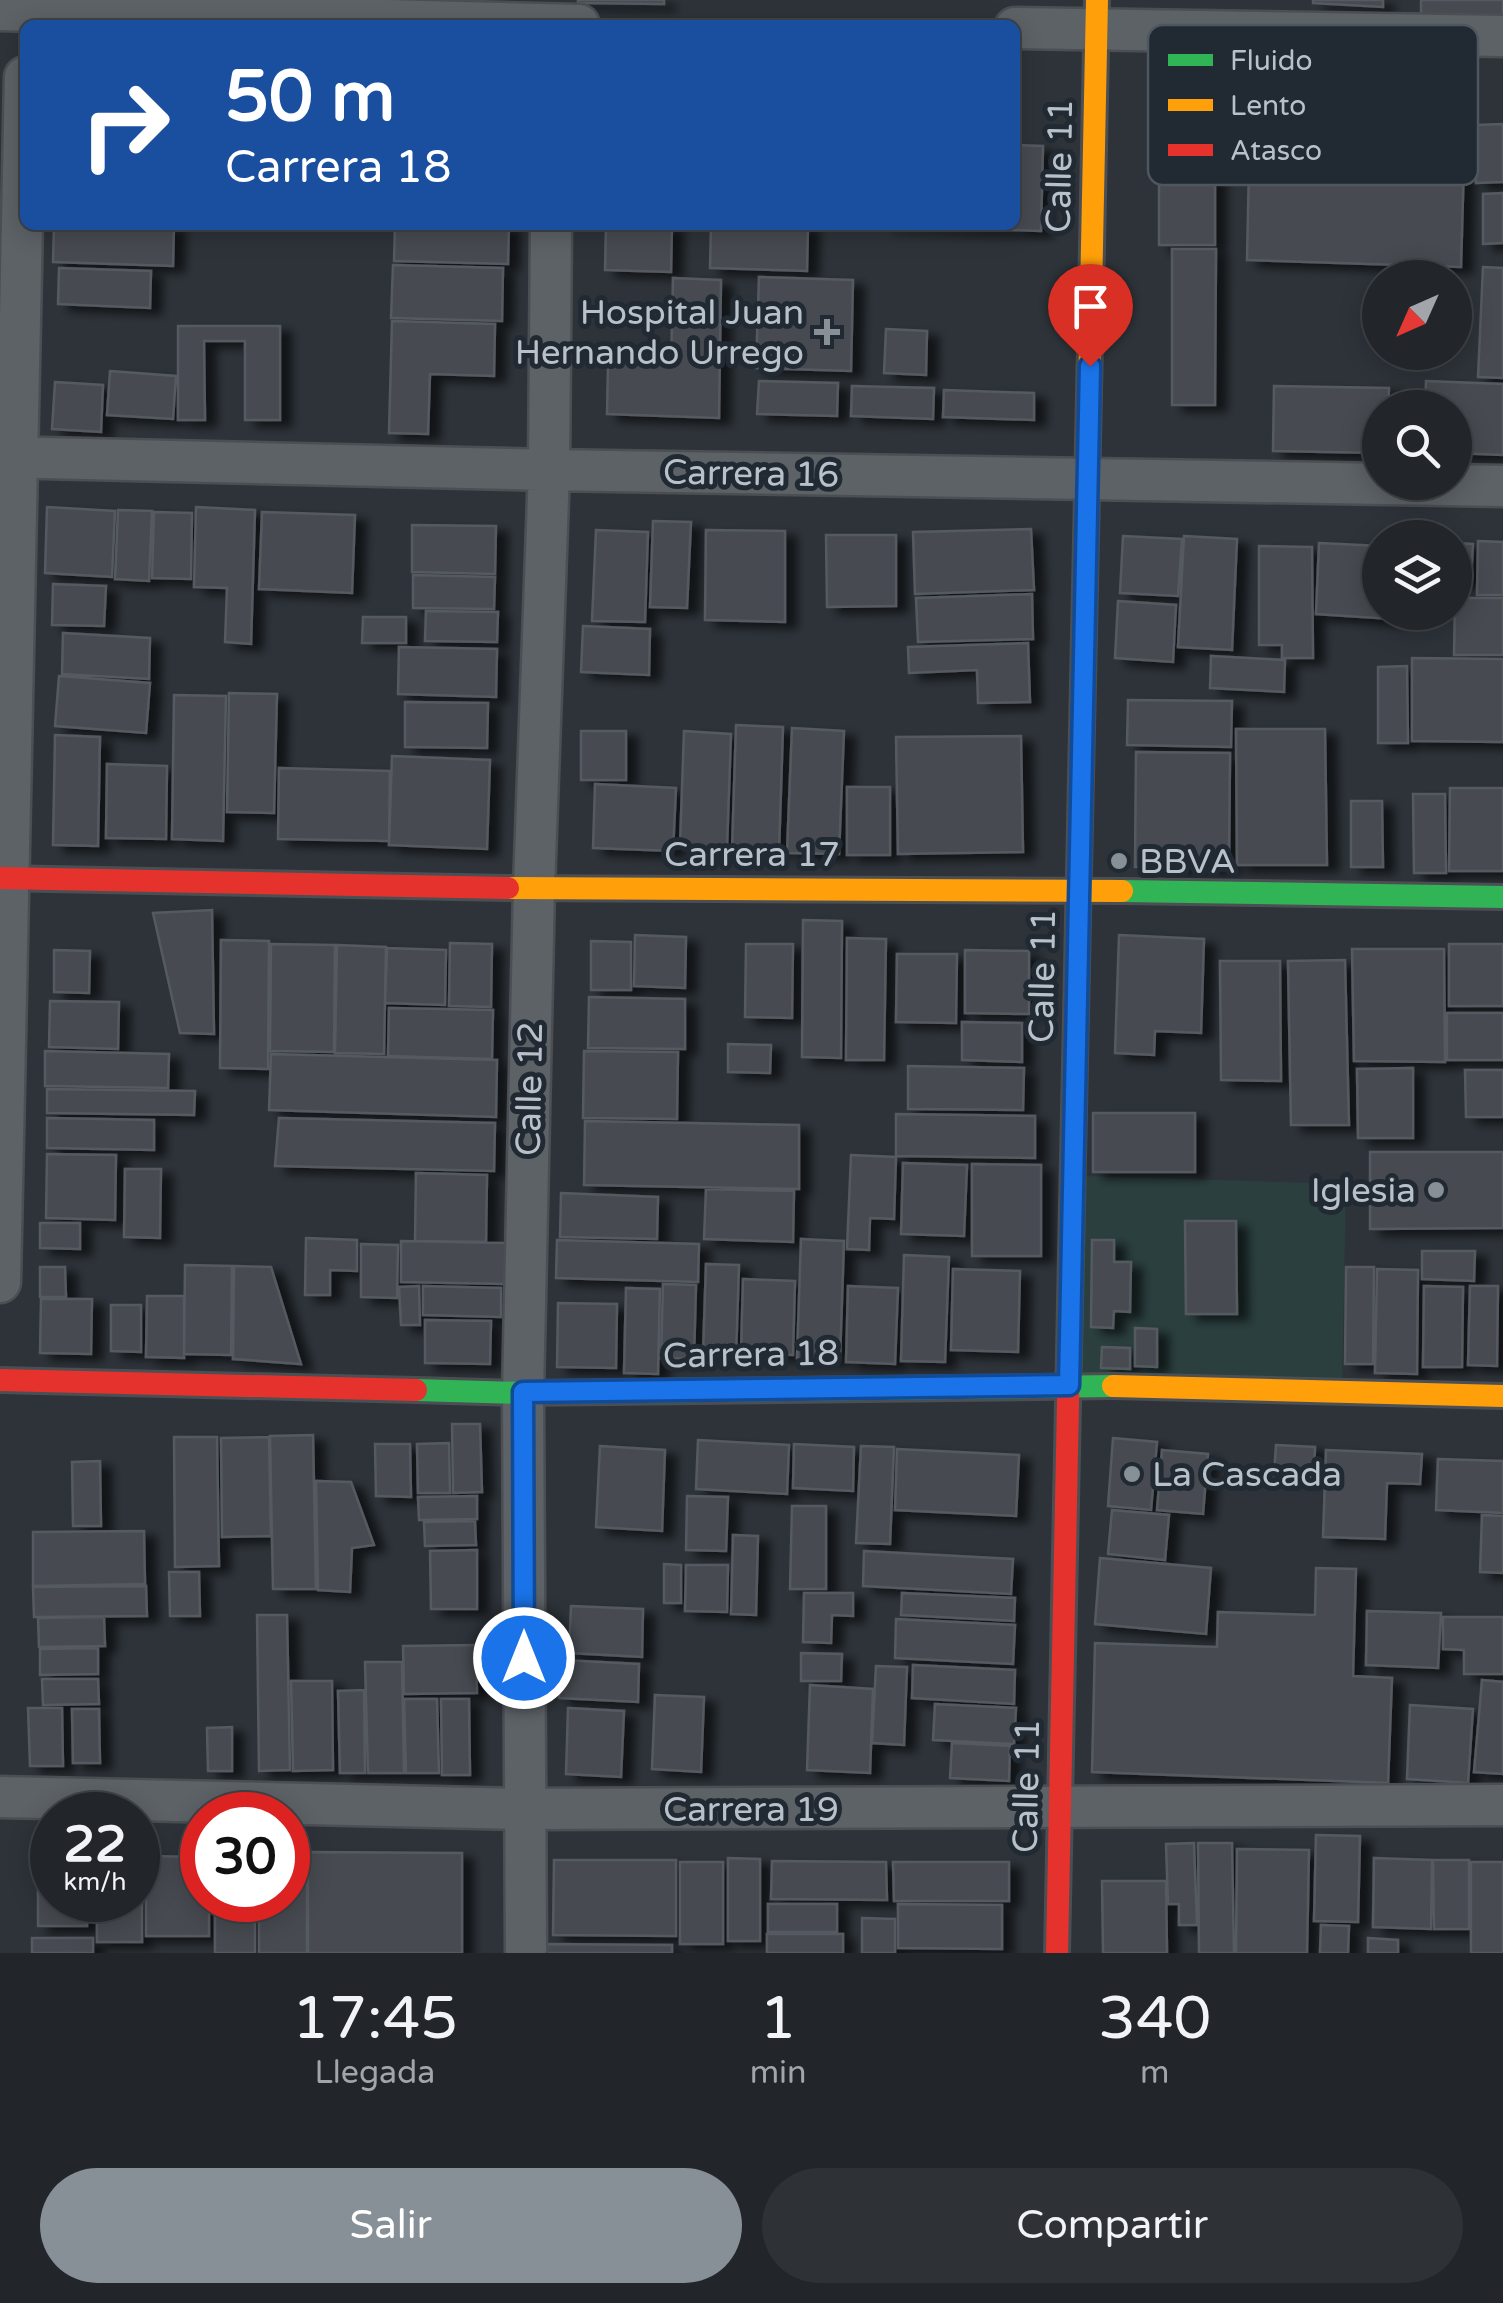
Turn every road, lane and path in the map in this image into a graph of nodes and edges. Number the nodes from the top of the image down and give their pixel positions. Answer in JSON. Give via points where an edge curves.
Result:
{"nodes":[{"id":1,"x":20,"y":12,"type":"edge"},
{"id":2,"x":1097,"y":14,"type":"edge"},
{"id":3,"x":348,"y":20,"type":"edge"},
{"id":4,"x":1300,"y":25,"type":"edge"},
{"id":5,"x":1020,"y":27,"type":"edge"},
{"id":6,"x":1478,"y":35,"type":"edge"},
{"id":7,"x":1503,"y":36,"type":"edge"},
{"id":8,"x":20,"y":196,"type":"edge"},
{"id":9,"x":552,"y":230,"type":"edge"},
{"id":10,"x":9,"y":457,"type":"edge"},
{"id":11,"x":549,"y":470,"type":"junction"},
{"id":12,"x":1087,"y":479,"type":"junction"},
{"id":13,"x":1503,"y":486,"type":"edge"},
{"id":14,"x":4,"y":878,"type":"edge"},
{"id":15,"x":534,"y":888,"type":"junction"},
{"id":16,"x":1079,"y":890,"type":"junction"},
{"id":17,"x":1503,"y":897,"type":"edge"},
{"id":18,"x":0,"y":1282,"type":"edge"},
{"id":19,"x":0,"y":1380,"type":"edge"},
{"id":20,"x":1069,"y":1385,"type":"junction"},
{"id":21,"x":523,"y":1392,"type":"junction"},
{"id":22,"x":1503,"y":1396,"type":"edge"},
{"id":23,"x":0,"y":1797,"type":"edge"},
{"id":24,"x":1503,"y":1805,"type":"edge"},
{"id":25,"x":1060,"y":1808,"type":"junction"},
{"id":26,"x":525,"y":1809,"type":"junction"},
{"id":27,"x":526,"y":1953,"type":"edge"},
{"id":28,"x":1057,"y":1953,"type":"edge"}],
"edges":[{"from":1,"to":3,"type":"street"},
{"from":2,"to":4,"type":"street"},
{"from":2,"to":5,"type":"street"},
{"from":2,"to":12,"type":"street","name":"Calle 11"},
{"from":6,"to":7,"type":"street"},
{"from":8,"to":10,"type":"street"},
{"from":9,"to":11,"type":"street","name":"Calle 12"},
{"from":10,"to":11,"type":"street","name":"Carrera 16"},
{"from":10,"to":14,"type":"street"},
{"from":11,"to":12,"type":"street","name":"Carrera 16"},
{"from":11,"to":15,"type":"street","name":"Calle 12"},
{"from":12,"to":13,"type":"street","name":"Carrera 16"},
{"from":12,"to":16,"type":"street","name":"Calle 11"},
{"from":14,"to":15,"type":"street","name":"Carrera 17"},
{"from":14,"to":18,"type":"street"},
{"from":15,"to":16,"type":"street","name":"Carrera 17"},
{"from":15,"to":21,"type":"street","name":"Calle 12"},
{"from":16,"to":17,"type":"street","name":"Carrera 17"},
{"from":16,"to":20,"type":"street","name":"Calle 11"},
{"from":19,"to":21,"type":"street","name":"Carrera 18"},
{"from":20,"to":21,"type":"street","name":"Carrera 18"},
{"from":20,"to":22,"type":"street","name":"Carrera 18"},
{"from":20,"to":25,"type":"street","name":"Calle 11"},
{"from":21,"to":26,"type":"street","name":"Calle 12"},
{"from":23,"to":26,"type":"street","name":"Carrera 19"},
{"from":24,"to":25,"type":"street","name":"Carrera 19"},
{"from":25,"to":26,"type":"street","name":"Carrera 19"},
{"from":25,"to":28,"type":"street","name":"Calle 11"},
{"from":26,"to":27,"type":"street","name":"Calle 12"}]}
